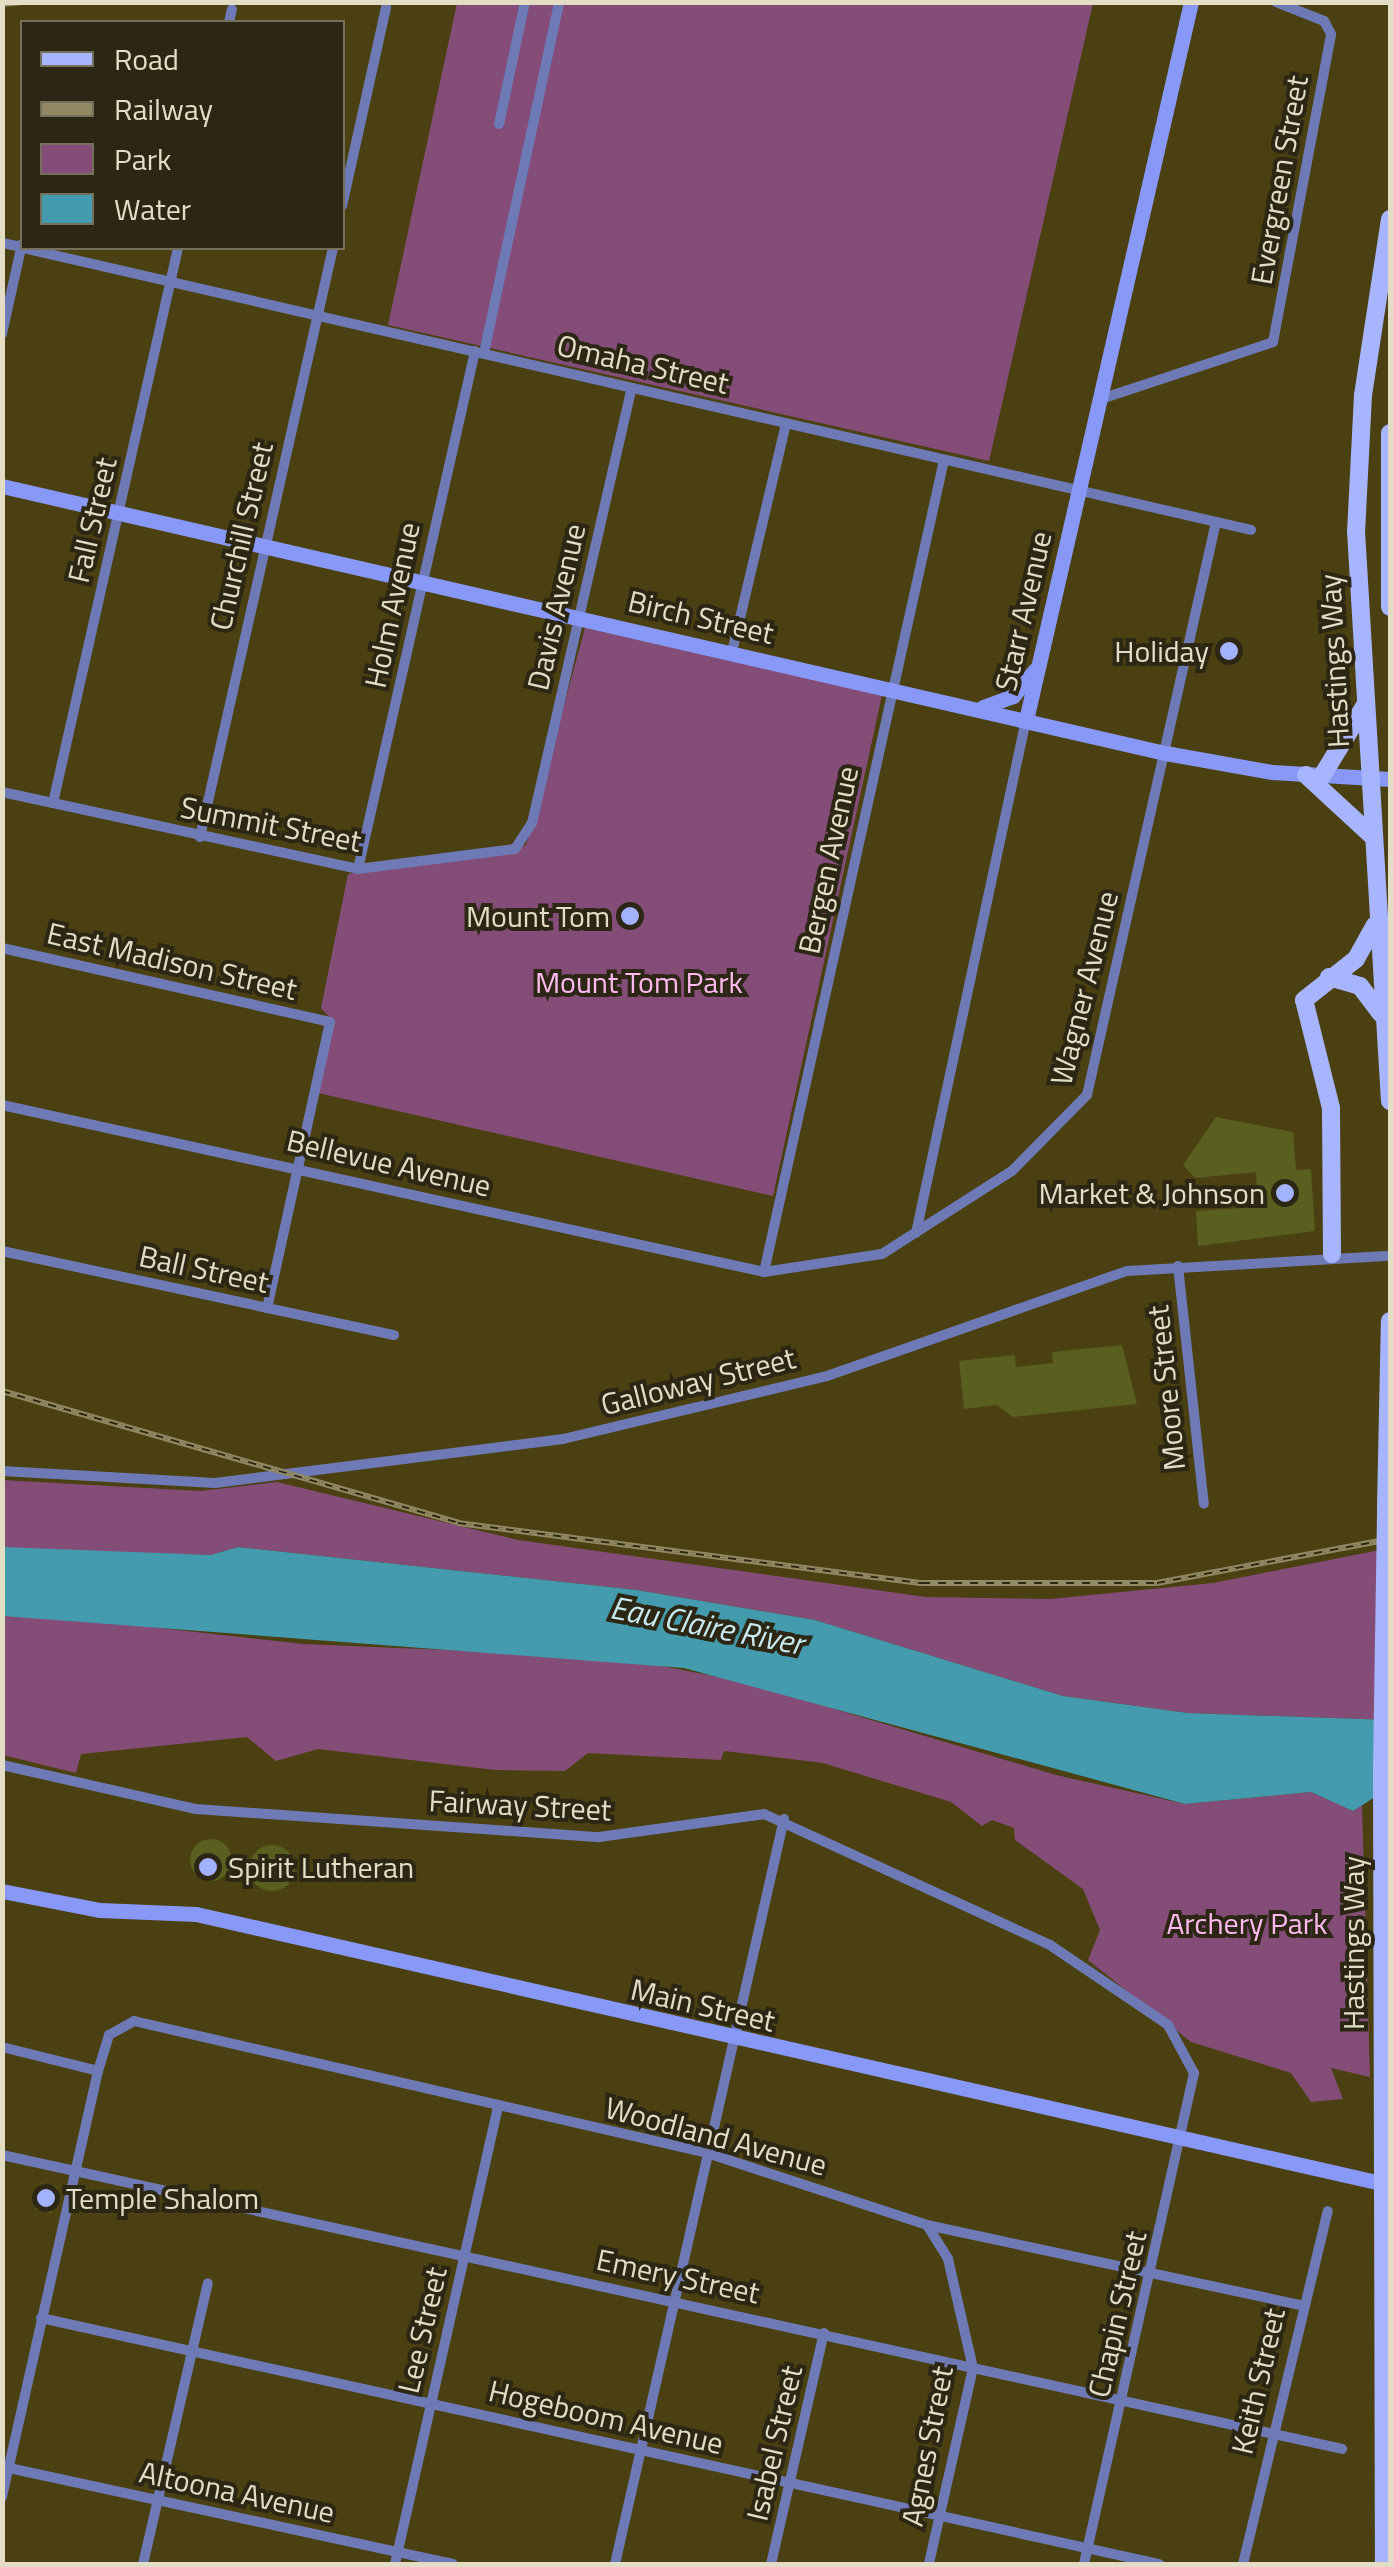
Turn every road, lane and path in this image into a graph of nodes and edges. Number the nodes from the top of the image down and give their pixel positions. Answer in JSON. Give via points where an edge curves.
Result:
{"nodes":[{"id":1,"x":526,"y":2,"type":"edge"},
{"id":2,"x":559,"y":2,"type":"edge"},
{"id":3,"x":1192,"y":2,"type":"edge"},
{"id":4,"x":1276,"y":2,"type":"edge"},
{"id":5,"x":386,"y":7,"type":"dead end"},
{"id":6,"x":232,"y":9,"type":"dead end"},
{"id":7,"x":229,"y":20,"type":"edge"},
{"id":8,"x":499,"y":124,"type":"dead end"},
{"id":9,"x":345,"y":192,"type":"edge"},
{"id":10,"x":1390,"y":219,"type":"edge"},
{"id":11,"x":21,"y":250,"type":"edge"},
{"id":12,"x":35,"y":250,"type":"edge"},
{"id":13,"x":178,"y":250,"type":"edge"},
{"id":14,"x":334,"y":250,"type":"edge"},
{"id":15,"x":170,"y":281,"type":"junction"},
{"id":16,"x":318,"y":316,"type":"junction"},
{"id":17,"x":2,"y":334,"type":"edge"},
{"id":18,"x":480,"y":352,"type":"junction"},
{"id":19,"x":632,"y":388,"type":"junction"},
{"id":20,"x":1101,"y":399,"type":"junction"},
{"id":21,"x":786,"y":424,"type":"junction"},
{"id":22,"x":1390,"y":433,"type":"edge"},
{"id":23,"x":944,"y":460,"type":"junction"},
{"id":24,"x":2,"y":486,"type":"edge"},
{"id":25,"x":1079,"y":492,"type":"junction"},
{"id":26,"x":1390,"y":511,"type":"edge"},
{"id":27,"x":119,"y":513,"type":"junction"},
{"id":28,"x":1216,"y":522,"type":"junction"},
{"id":29,"x":1251,"y":530,"type":"dead end"},
{"id":30,"x":264,"y":545,"type":"junction"},
{"id":31,"x":1389,"y":557,"type":"edge"},
{"id":32,"x":422,"y":581,"type":"junction"},
{"id":33,"x":1390,"y":607,"type":"edge"},
{"id":34,"x":578,"y":617,"type":"junction"},
{"id":35,"x":732,"y":652,"type":"junction"},
{"id":36,"x":1040,"y":662,"type":"junction"},
{"id":37,"x":890,"y":688,"type":"junction"},
{"id":38,"x":1364,"y":706,"type":"junction"},
{"id":39,"x":976,"y":708,"type":"junction"},
{"id":40,"x":1026,"y":720,"type":"junction"},
{"id":41,"x":1164,"y":753,"type":"junction"},
{"id":42,"x":1314,"y":775,"type":"junction"},
{"id":43,"x":1368,"y":778,"type":"junction"},
{"id":44,"x":1390,"y":779,"type":"edge"},
{"id":45,"x":2,"y":792,"type":"edge"},
{"id":46,"x":53,"y":802,"type":"junction"},
{"id":47,"x":526,"y":836,"type":"joint"},
{"id":48,"x":1371,"y":836,"type":"junction"},
{"id":49,"x":200,"y":837,"type":"junction"},
{"id":50,"x":358,"y":869,"type":"junction"},
{"id":51,"x":1376,"y":912,"type":"junction"},
{"id":52,"x":2,"y":948,"type":"edge"},
{"id":53,"x":1328,"y":976,"type":"junction"},
{"id":54,"x":1384,"y":1019,"type":"junction"},
{"id":55,"x":1390,"y":1101,"type":"edge"},
{"id":56,"x":2,"y":1104,"type":"edge"},
{"id":57,"x":298,"y":1168,"type":"junction"},
{"id":58,"x":916,"y":1232,"type":"junction"},
{"id":59,"x":2,"y":1251,"type":"edge"},
{"id":60,"x":1332,"y":1254,"type":"junction"},
{"id":61,"x":1390,"y":1256,"type":"edge"},
{"id":62,"x":1178,"y":1266,"type":"junction"},
{"id":63,"x":764,"y":1272,"type":"junction"},
{"id":64,"x":267,"y":1308,"type":"junction"},
{"id":65,"x":1390,"y":1321,"type":"edge"},
{"id":66,"x":394,"y":1335,"type":"dead end"},
{"id":67,"x":2,"y":1471,"type":"edge"},
{"id":68,"x":1204,"y":1504,"type":"dead end"},
{"id":69,"x":2,"y":1766,"type":"edge"},
{"id":70,"x":784,"y":1819,"type":"junction"},
{"id":71,"x":2,"y":1890,"type":"edge"},
{"id":72,"x":732,"y":2041,"type":"junction"},
{"id":73,"x":2,"y":2048,"type":"edge"},
{"id":74,"x":98,"y":2072,"type":"junction"},
{"id":75,"x":1194,"y":2073,"type":"joint"},
{"id":76,"x":498,"y":2106,"type":"junction"},
{"id":77,"x":1182,"y":2139,"type":"junction"},
{"id":78,"x":708,"y":2153,"type":"junction"},
{"id":79,"x":2,"y":2155,"type":"edge"},
{"id":80,"x":75,"y":2170,"type":"junction"},
{"id":81,"x":1387,"y":2184,"type":"edge"},
{"id":82,"x":1328,"y":2211,"type":"dead end"},
{"id":83,"x":926,"y":2225,"type":"junction"},
{"id":84,"x":465,"y":2253,"type":"junction"},
{"id":85,"x":1152,"y":2272,"type":"junction"},
{"id":86,"x":208,"y":2283,"type":"dead end"},
{"id":87,"x":674,"y":2302,"type":"junction"},
{"id":88,"x":1301,"y":2305,"type":"junction"},
{"id":89,"x":42,"y":2318,"type":"junction"},
{"id":90,"x":824,"y":2333,"type":"junction"},
{"id":91,"x":191,"y":2351,"type":"junction"},
{"id":92,"x":973,"y":2368,"type":"junction"},
{"id":93,"x":1122,"y":2399,"type":"junction"},
{"id":94,"x":431,"y":2404,"type":"junction"},
{"id":95,"x":1270,"y":2433,"type":"junction"},
{"id":96,"x":1342,"y":2449,"type":"dead end"},
{"id":97,"x":641,"y":2450,"type":"junction"},
{"id":98,"x":9,"y":2468,"type":"junction"},
{"id":99,"x":792,"y":2485,"type":"junction"},
{"id":100,"x":2,"y":2497,"type":"edge"},
{"id":101,"x":157,"y":2500,"type":"junction"},
{"id":102,"x":940,"y":2518,"type":"junction"},
{"id":103,"x":1088,"y":2548,"type":"junction"},
{"id":104,"x":398,"y":2552,"type":"junction"},
{"id":105,"x":143,"y":2564,"type":"edge"},
{"id":106,"x":395,"y":2564,"type":"edge"},
{"id":107,"x":453,"y":2564,"type":"edge"},
{"id":108,"x":615,"y":2564,"type":"edge"},
{"id":109,"x":771,"y":2564,"type":"edge"},
{"id":110,"x":929,"y":2564,"type":"edge"},
{"id":111,"x":1084,"y":2564,"type":"edge"},
{"id":112,"x":1160,"y":2564,"type":"edge"},
{"id":113,"x":1243,"y":2564,"type":"edge"},
{"id":114,"x":1384,"y":2564,"type":"edge"}],
"edges":[{"from":1,"to":8,"type":"street"},
{"from":2,"to":18,"type":"street","name":"Holm Avenue"},
{"from":3,"to":20,"type":"street","name":"Starr Avenue"},
{"from":4,"to":20,"type":"street","name":"Evergreen Street","via":[[1330,26],[1273,342]]},
{"from":5,"to":9,"type":"street"},
{"from":6,"to":7,"type":"street"},
{"from":10,"to":38,"type":"main road","name":"Hastings Way","via":[[1368,347],[1356,530]]},
{"from":11,"to":17,"type":"street"},
{"from":12,"to":15,"type":"street","name":"Omaha Street"},
{"from":13,"to":15,"type":"street","name":"Fall Street"},
{"from":14,"to":16,"type":"street","name":"Churchill Street"},
{"from":15,"to":16,"type":"street","name":"Omaha Street"},
{"from":15,"to":27,"type":"street","name":"Fall Street"},
{"from":16,"to":18,"type":"street","name":"Omaha Street"},
{"from":16,"to":30,"type":"street","name":"Churchill Street"},
{"from":18,"to":19,"type":"street","name":"Omaha Street"},
{"from":18,"to":32,"type":"street","name":"Holm Avenue"},
{"from":19,"to":21,"type":"street","name":"Omaha Street"},
{"from":19,"to":34,"type":"street","name":"Davis Avenue"},
{"from":20,"to":25,"type":"street","name":"Starr Avenue"},
{"from":21,"to":23,"type":"street","name":"Omaha Street"},
{"from":21,"to":35,"type":"street"},
{"from":22,"to":26,"type":"main road","name":"Hastings Way"},
{"from":23,"to":25,"type":"street","name":"Omaha Street"},
{"from":23,"to":37,"type":"street","name":"Bergen Avenue"},
{"from":24,"to":27,"type":"street","name":"Birch Street"},
{"from":25,"to":28,"type":"street","name":"Omaha Street"},
{"from":25,"to":36,"type":"street","name":"Starr Avenue"},
{"from":26,"to":31,"type":"main road","name":"Hastings Way"},
{"from":27,"to":30,"type":"street","name":"Birch Street"},
{"from":27,"to":46,"type":"street","name":"Fall Street"},
{"from":28,"to":29,"type":"street","name":"Omaha Street"},
{"from":28,"to":41,"type":"street","name":"Wagner Avenue"},
{"from":30,"to":32,"type":"street","name":"Birch Street"},
{"from":30,"to":49,"type":"street","name":"Churchill Street"},
{"from":31,"to":33,"type":"main road","name":"Hastings Way"},
{"from":32,"to":34,"type":"street","name":"Birch Street"},
{"from":32,"to":50,"type":"street","name":"Holm Avenue"},
{"from":34,"to":35,"type":"street","name":"Birch Street"},
{"from":34,"to":47,"type":"street","name":"Davis Avenue"},
{"from":35,"to":37,"type":"street","name":"Birch Street"},
{"from":36,"to":39,"type":"street","via":[[1014,696]]},
{"from":36,"to":40,"type":"street","name":"Starr Avenue"},
{"from":37,"to":39,"type":"street","name":"Birch Street"},
{"from":37,"to":63,"type":"street","name":"Bergen Avenue"},
{"from":38,"to":42,"type":"main road"},
{"from":38,"to":43,"type":"main road","name":"Hastings Way"},
{"from":39,"to":40,"type":"street","name":"Birch Street"},
{"from":40,"to":41,"type":"street","name":"Birch Street"},
{"from":40,"to":58,"type":"street","name":"Starr Avenue"},
{"from":41,"to":42,"type":"street","name":"Birch Street"},
{"from":41,"to":58,"type":"street","name":"Wagner Avenue","via":[[1086,1095],[1012,1171]]},
{"from":42,"to":43,"type":"street","name":"Birch Street"},
{"from":42,"to":48,"type":"main road"},
{"from":43,"to":44,"type":"street","name":"Birch Street"},
{"from":43,"to":48,"type":"main road","name":"Hastings Way"},
{"from":45,"to":46,"type":"street","name":"Summit Street"},
{"from":46,"to":49,"type":"street","name":"Summit Street"},
{"from":47,"to":50,"type":"street","name":"Summit Street","via":[[515,848]]},
{"from":48,"to":51,"type":"main road","name":"Hastings Way"},
{"from":49,"to":50,"type":"street","name":"Summit Street"},
{"from":51,"to":53,"type":"main road","via":[[1370,942]]},
{"from":51,"to":54,"type":"main road","name":"Hastings Way"},
{"from":52,"to":57,"type":"street","name":"East Madison Street","via":[[330,1022]]},
{"from":53,"to":54,"type":"main road","via":[[1360,986]]},
{"from":53,"to":60,"type":"main road","via":[[1308,992],[1303,1020],[1331,1108]]},
{"from":54,"to":55,"type":"main road","name":"Hastings Way"},
{"from":56,"to":57,"type":"street","name":"Bellevue Avenue"},
{"from":57,"to":63,"type":"street","name":"Bellevue Avenue"},
{"from":57,"to":64,"type":"street"},
{"from":58,"to":63,"type":"street","name":"Wagner Avenue","via":[[843,1266]]},
{"from":59,"to":64,"type":"street","name":"Ball Street"},
{"from":60,"to":61,"type":"street","name":"Galloway Street"},
{"from":60,"to":62,"type":"street","name":"Galloway Street"},
{"from":62,"to":67,"type":"street","name":"Galloway Street","via":[[1075,1282],[885,1358],[563,1439],[215,1483]]},
{"from":62,"to":68,"type":"street","name":"Moore Street"},
{"from":64,"to":66,"type":"street","name":"Ball Street"},
{"from":65,"to":81,"type":"main road","name":"Hastings Way","bridge":true,"via":[[1380,1882]]},
{"from":69,"to":70,"type":"street","name":"Fairway Street","via":[[196,1809],[580,1836],[746,1812]]},
{"from":70,"to":72,"type":"street"},
{"from":70,"to":75,"type":"street","name":"Fairway Street","via":[[1050,1944],[1168,2025]]},
{"from":71,"to":72,"type":"street","name":"Main Street","via":[[100,1910],[196,1914]]},
{"from":72,"to":77,"type":"street","name":"Main Street"},
{"from":72,"to":78,"type":"street"},
{"from":73,"to":74,"type":"street"},
{"from":74,"to":76,"type":"street","name":"Woodland Avenue","via":[[116,2025],[134,2021]]},
{"from":74,"to":80,"type":"street"},
{"from":75,"to":77,"type":"street","name":"Chapin Street"},
{"from":76,"to":78,"type":"street","name":"Woodland Avenue"},
{"from":76,"to":84,"type":"street","name":"Lee Street"},
{"from":77,"to":81,"type":"street","name":"Main Street"},
{"from":77,"to":85,"type":"street","name":"Chapin Street"},
{"from":78,"to":83,"type":"street","name":"Woodland Avenue"},
{"from":78,"to":87,"type":"street"},
{"from":79,"to":80,"type":"street","name":"Emery Street"},
{"from":80,"to":84,"type":"street","name":"Emery Street"},
{"from":80,"to":89,"type":"street"},
{"from":81,"to":114,"type":"main road","name":"Hastings Way"},
{"from":82,"to":88,"type":"street","name":"Keith Street"},
{"from":83,"to":85,"type":"street","name":"Woodland Avenue"},
{"from":83,"to":92,"type":"street","name":"Agnes Street","via":[[948,2259]]},
{"from":84,"to":87,"type":"street","name":"Emery Street"},
{"from":84,"to":94,"type":"street","name":"Lee Street"},
{"from":85,"to":88,"type":"street","name":"Woodland Avenue"},
{"from":85,"to":93,"type":"street","name":"Chapin Street"},
{"from":86,"to":91,"type":"street"},
{"from":87,"to":90,"type":"street","name":"Emery Street"},
{"from":87,"to":97,"type":"street"},
{"from":88,"to":95,"type":"street","name":"Keith Street"},
{"from":89,"to":91,"type":"street","name":"Hogeboom Avenue"},
{"from":89,"to":98,"type":"street"},
{"from":90,"to":92,"type":"street","name":"Emery Street"},
{"from":90,"to":99,"type":"street","name":"Isabel Street"},
{"from":91,"to":94,"type":"street","name":"Hogeboom Avenue"},
{"from":91,"to":101,"type":"street"},
{"from":92,"to":93,"type":"street","name":"Emery Street"},
{"from":92,"to":102,"type":"street","name":"Agnes Street"},
{"from":93,"to":95,"type":"street","name":"Emery Street"},
{"from":93,"to":103,"type":"street","name":"Chapin Street"},
{"from":94,"to":97,"type":"street","name":"Hogeboom Avenue"},
{"from":94,"to":104,"type":"street","name":"Lee Street"},
{"from":95,"to":96,"type":"street","name":"Emery Street"},
{"from":95,"to":113,"type":"street","name":"Keith Street"},
{"from":97,"to":99,"type":"street","name":"Hogeboom Avenue"},
{"from":97,"to":108,"type":"street"},
{"from":98,"to":100,"type":"street"},
{"from":98,"to":101,"type":"street","name":"Altoona Avenue"},
{"from":99,"to":102,"type":"street","name":"Hogeboom Avenue"},
{"from":99,"to":109,"type":"street","name":"Isabel Street"},
{"from":101,"to":104,"type":"street","name":"Altoona Avenue"},
{"from":101,"to":105,"type":"street"},
{"from":102,"to":103,"type":"street","name":"Hogeboom Avenue"},
{"from":102,"to":110,"type":"street","name":"Agnes Street"},
{"from":103,"to":111,"type":"street","name":"Chapin Street"},
{"from":103,"to":112,"type":"street","name":"Hogeboom Avenue"},
{"from":104,"to":106,"type":"street","name":"Lee Street"},
{"from":104,"to":107,"type":"street","name":"Altoona Avenue"}]}
